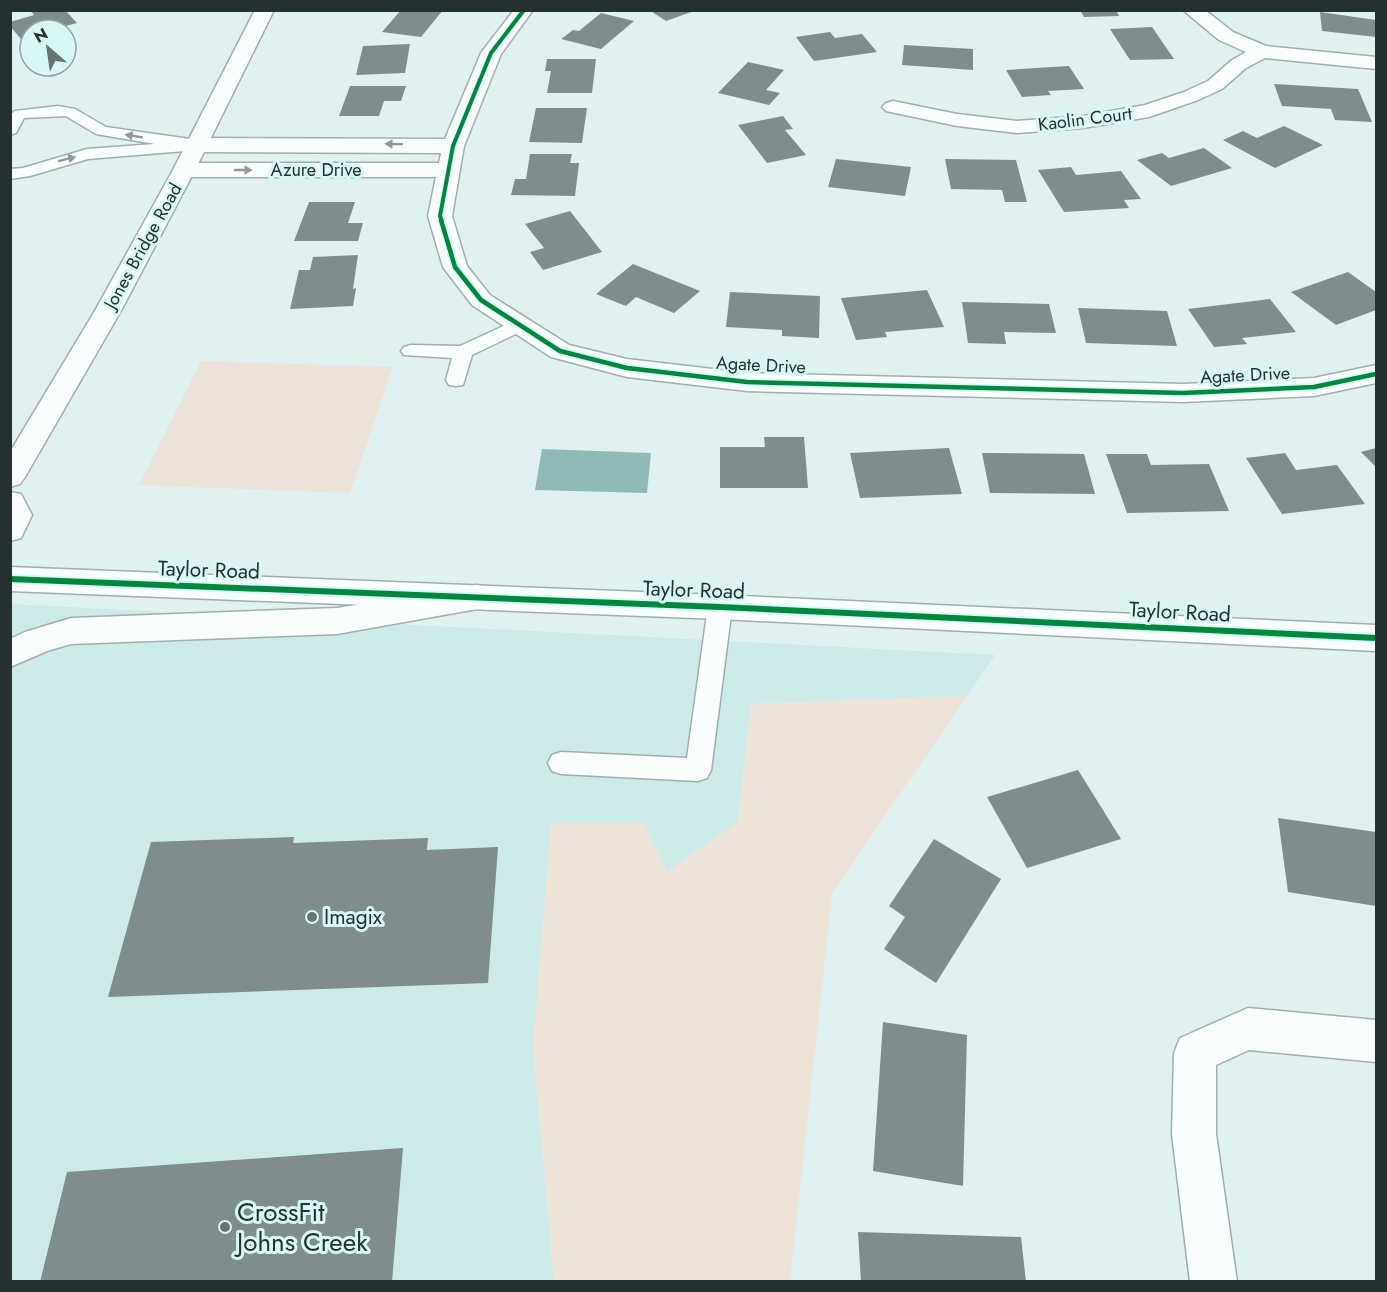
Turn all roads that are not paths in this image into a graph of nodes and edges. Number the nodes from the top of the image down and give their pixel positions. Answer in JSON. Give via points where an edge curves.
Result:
{"nodes":[{"id":1,"x":265,"y":10,"type":"edge"},
{"id":2,"x":524,"y":10,"type":"edge"},
{"id":3,"x":1192,"y":10,"type":"edge"},
{"id":4,"x":1262,"y":52,"type":"junction"},
{"id":5,"x":1377,"y":63,"type":"edge"},
{"id":6,"x":893,"y":107,"type":"dead end"},
{"id":7,"x":10,"y":130,"type":"edge"},
{"id":8,"x":197,"y":145,"type":"junction"},
{"id":9,"x":451,"y":158,"type":"junction"},
{"id":10,"x":184,"y":170,"type":"junction"},
{"id":11,"x":10,"y":174,"type":"edge"},
{"id":12,"x":519,"y":325,"type":"junction"},
{"id":13,"x":411,"y":351,"type":"dead end"},
{"id":14,"x":463,"y":352,"type":"junction"},
{"id":15,"x":1377,"y":374,"type":"edge"},
{"id":16,"x":456,"y":380,"type":"dead end"},
{"id":17,"x":10,"y":477,"type":"edge"},
{"id":18,"x":10,"y":502,"type":"edge"},
{"id":19,"x":10,"y":530,"type":"edge"},
{"id":20,"x":10,"y":579,"type":"edge"},
{"id":21,"x":477,"y":597,"type":"junction"},
{"id":22,"x":720,"y":607,"type":"junction"},
{"id":23,"x":1377,"y":638,"type":"edge"},
{"id":24,"x":10,"y":654,"type":"edge"},
{"id":25,"x":561,"y":763,"type":"dead end"},
{"id":26,"x":1377,"y":1041,"type":"edge"},
{"id":27,"x":1214,"y":1281,"type":"edge"}],
"edges":[{"from":1,"to":8,"type":"street","name":"Jones Bridge Road"},
{"from":2,"to":9,"type":"street","name":"Agate Drive","via":[[491,53]]},
{"from":3,"to":4,"type":"street","via":[[1226,36]]},
{"from":4,"to":5,"type":"street"},
{"from":4,"to":6,"type":"street","name":"Kaolin Court","via":[[1239,64],[1215,85],[1191,96],[1149,111],[1083,122],[1017,127]]},
{"from":8,"to":7,"type":"lane","one_way":true,"via":[[102,131],[70,112],[58,111],[20,114]]},
{"from":9,"to":8,"type":"street","name":"Azure Drive","one_way":true},
{"from":8,"to":10,"type":"street","name":"Jones Bridge Road"},
{"from":11,"to":8,"type":"lane","one_way":true,"via":[[87,154]]},
{"from":10,"to":9,"type":"street","name":"Azure Drive","one_way":true},
{"from":9,"to":12,"type":"street","name":"Agate Drive","via":[[440,216],[455,267],[481,300]]},
{"from":10,"to":17,"type":"street","name":"Jones Bridge Road","via":[[109,309]]},
{"from":12,"to":14,"type":"lane"},
{"from":12,"to":15,"type":"street","name":"Agate Drive","via":[[560,351],[627,369],[747,382],[1183,393],[1314,387]]},
{"from":13,"to":14,"type":"lane"},
{"from":14,"to":16,"type":"lane"},
{"from":18,"to":19,"type":"street","via":[[17,515]]},
{"from":20,"to":21,"type":"street","name":"Taylor Road"},
{"from":21,"to":22,"type":"street","name":"Taylor Road"},
{"from":21,"to":24,"type":"street","via":[[337,621],[70,631]]},
{"from":22,"to":23,"type":"street","name":"Taylor Road"},
{"from":22,"to":25,"type":"lane","via":[[698,770]]},
{"from":26,"to":27,"type":"street","via":[[1248,1029],[1194,1053],[1194,1134]]}]}
